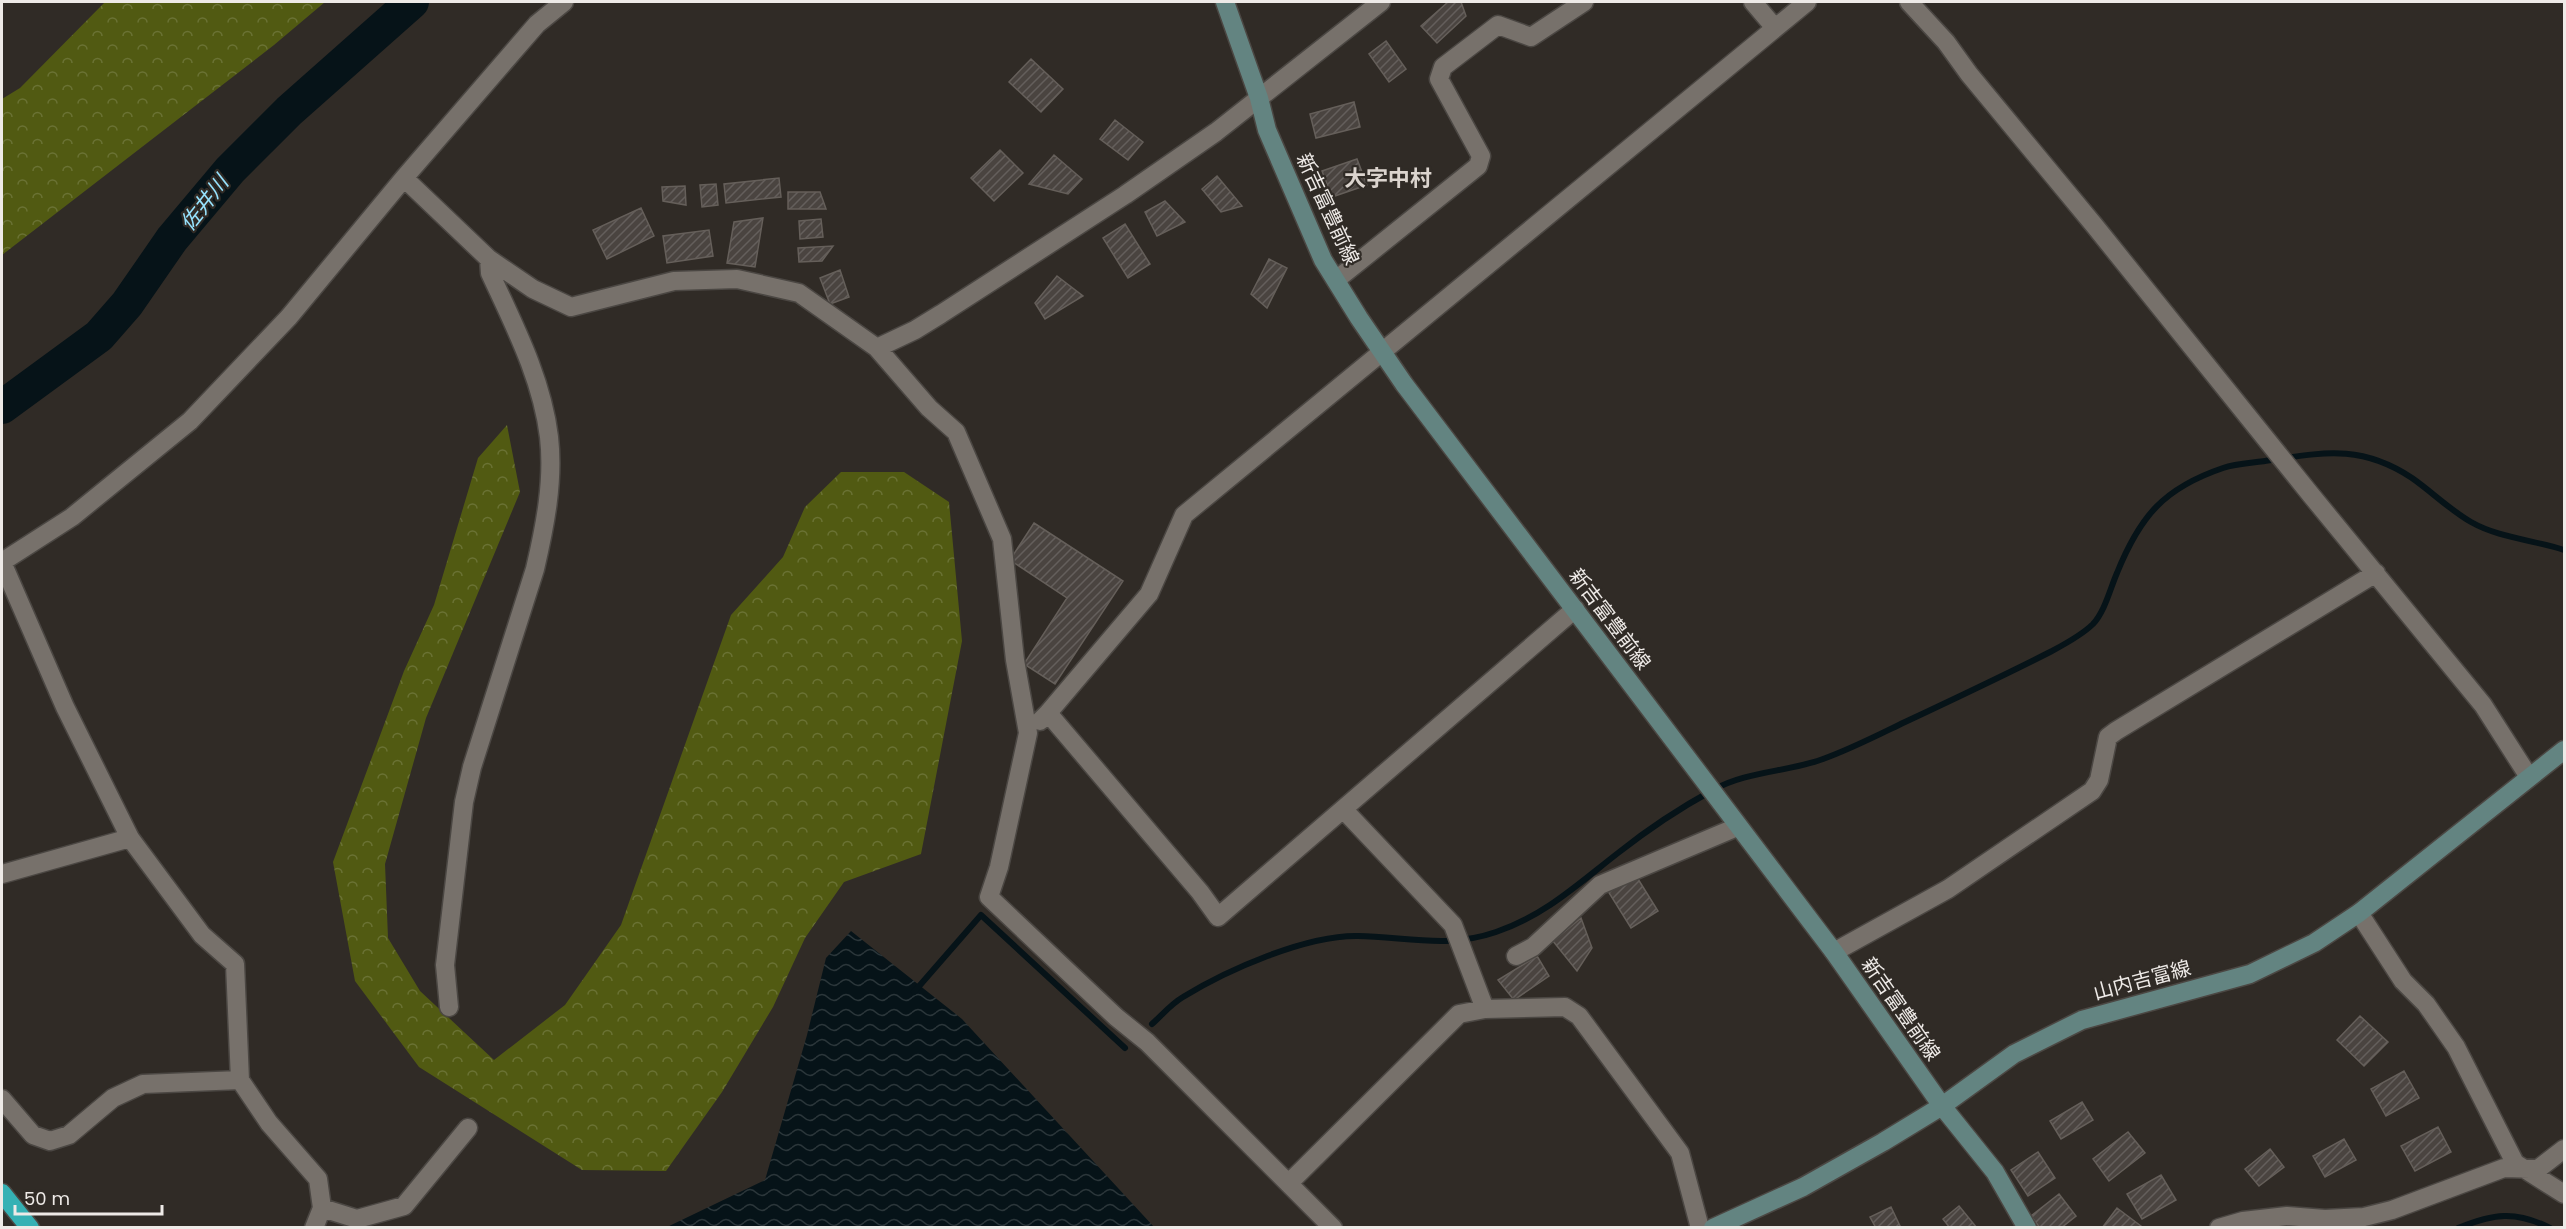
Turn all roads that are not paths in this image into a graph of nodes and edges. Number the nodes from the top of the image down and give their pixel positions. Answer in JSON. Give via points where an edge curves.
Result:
{"nodes":[{"id":1,"x":564,"y":2,"type":"edge"},
{"id":2,"x":1225,"y":2,"type":"edge"},
{"id":3,"x":1381,"y":2,"type":"edge"},
{"id":4,"x":1584,"y":2,"type":"edge"},
{"id":5,"x":1753,"y":2,"type":"edge"},
{"id":6,"x":1808,"y":2,"type":"edge"},
{"id":7,"x":1909,"y":2,"type":"edge"},
{"id":8,"x":1775,"y":28,"type":"junction"},
{"id":9,"x":1259,"y":98,"type":"junction"},
{"id":10,"x":404,"y":178,"type":"junction"},
{"id":11,"x":489,"y":259,"type":"junction"},
{"id":12,"x":1336,"y":280,"type":"junction"},
{"id":13,"x":877,"y":348,"type":"junction"},
{"id":14,"x":1383,"y":350,"type":"junction"},
{"id":15,"x":2,"y":562,"type":"edge"},
{"id":16,"x":2376,"y":573,"type":"junction"},
{"id":17,"x":1575,"y":609,"type":"junction"},
{"id":18,"x":1048,"y":713,"type":"junction"},
{"id":19,"x":1028,"y":733,"type":"junction"},
{"id":20,"x":2565,"y":750,"type":"edge"},
{"id":21,"x":2529,"y":777,"type":"junction"},
{"id":22,"x":1343,"y":809,"type":"junction"},
{"id":23,"x":1737,"y":827,"type":"junction"},
{"id":24,"x":130,"y":838,"type":"junction"},
{"id":25,"x":2,"y":874,"type":"edge"},
{"id":26,"x":2359,"y":913,"type":"junction"},
{"id":27,"x":1834,"y":952,"type":"junction"},
{"id":28,"x":1516,"y":956,"type":"dead end"},
{"id":29,"x":449,"y":1007,"type":"dead end"},
{"id":30,"x":1485,"y":1009,"type":"junction"},
{"id":31,"x":240,"y":1080,"type":"junction"},
{"id":32,"x":2,"y":1099,"type":"edge"},
{"id":33,"x":1942,"y":1106,"type":"junction"},
{"id":34,"x":468,"y":1128,"type":"dead end"},
{"id":35,"x":2565,"y":1149,"type":"edge"},
{"id":36,"x":2523,"y":1168,"type":"junction"},
{"id":37,"x":1289,"y":1183,"type":"junction"},
{"id":38,"x":2,"y":1193,"type":"edge"},
{"id":39,"x":2565,"y":1194,"type":"edge"},
{"id":40,"x":322,"y":1208,"type":"junction"},
{"id":41,"x":30,"y":1227,"type":"edge"},
{"id":42,"x":314,"y":1227,"type":"edge"},
{"id":43,"x":1333,"y":1227,"type":"edge"},
{"id":44,"x":1700,"y":1227,"type":"edge"},
{"id":45,"x":1713,"y":1227,"type":"edge"},
{"id":46,"x":2027,"y":1227,"type":"edge"},
{"id":47,"x":2219,"y":1227,"type":"edge"}],
"edges":[{"from":1,"to":10,"type":"street","via":[[537,24]]},
{"from":2,"to":9,"type":"main road","name":"新吉富豊前線"},
{"from":3,"to":9,"type":"street"},
{"from":4,"to":12,"type":"street","via":[[1531,37],[1498,25],[1443,67],[1439,79],[1481,156],[1478,166]]},
{"from":5,"to":8,"type":"street"},
{"from":6,"to":8,"type":"street"},
{"from":7,"to":16,"type":"street","via":[[1946,42]]},
{"from":8,"to":14,"type":"street"},
{"from":9,"to":12,"type":"main road","name":"新吉富豊前線","via":[[1276,150],[1323,260]]},
{"from":9,"to":13,"type":"street","via":[[1115,201],[941,314]]},
{"from":10,"to":11,"type":"street"},
{"from":10,"to":15,"type":"street","via":[[289,317],[190,422],[72,517]]},
{"from":11,"to":13,"type":"street","via":[[533,289],[571,307],[674,280],[737,279],[799,293]]},
{"from":11,"to":29,"type":"street","via":[[490,273],[537,386],[549,438],[550,479],[535,569],[464,802],[445,965]]},
{"from":12,"to":14,"type":"main road","name":"新吉富豊前線"},
{"from":13,"to":19,"type":"street","via":[[928,408],[957,432],[1002,538],[1015,660]]},
{"from":14,"to":17,"type":"main road","name":"新吉富豊前線","via":[[1404,384]]},
{"from":14,"to":18,"type":"street","via":[[1184,515],[1149,594]]},
{"from":15,"to":24,"type":"street","via":[[65,707]]},
{"from":16,"to":21,"type":"street","via":[[2483,705]]},
{"from":16,"to":27,"type":"street","via":[[2116,731],[2108,737],[2099,780],[2092,791],[1948,889]]},
{"from":17,"to":22,"type":"street"},
{"from":17,"to":23,"type":"main road","name":"新吉富豊前線"},
{"from":18,"to":19,"type":"street"},
{"from":18,"to":22,"type":"street","via":[[1218,917]]},
{"from":19,"to":37,"type":"street","via":[[999,867],[988,897],[1147,1042]]},
{"from":20,"to":21,"type":"main road","name":"山内吉富線"},
{"from":21,"to":26,"type":"main road","name":"山内吉富線"},
{"from":22,"to":30,"type":"street","via":[[1453,925]]},
{"from":23,"to":27,"type":"main road","name":"新吉富豊前線"},
{"from":23,"to":28,"type":"street","via":[[1600,885],[1533,947]]},
{"from":24,"to":25,"type":"street"},
{"from":24,"to":31,"type":"street","via":[[202,935],[235,964]]},
{"from":26,"to":33,"type":"main road","name":"山内吉富線","via":[[2314,943],[2250,974],[2082,1020],[2014,1054]]},
{"from":26,"to":36,"type":"street","via":[[2403,981],[2426,1004],[2456,1047],[2515,1163]]},
{"from":27,"to":33,"type":"main road","name":"新吉富豊前線"},
{"from":30,"to":37,"type":"street","via":[[1459,1014]]},
{"from":30,"to":44,"type":"street","via":[[1565,1007],[1580,1017],[1680,1154]]},
{"from":31,"to":32,"type":"street","via":[[143,1084],[113,1098],[69,1135],[50,1141],[33,1135]]},
{"from":31,"to":40,"type":"street","via":[[269,1123],[318,1179]]},
{"from":33,"to":45,"type":"main road","name":"山内吉富線","via":[[1803,1187]]},
{"from":33,"to":46,"type":"main road","name":"新吉富豊前線","via":[[1995,1172]]},
{"from":34,"to":40,"type":"street","via":[[404,1206],[357,1219]]},
{"from":35,"to":36,"type":"street","via":[[2538,1169]]},
{"from":36,"to":39,"type":"street"},
{"from":36,"to":47,"type":"street","via":[[2505,1168],[2364,1217],[2325,1220],[2288,1216]]},
{"from":37,"to":43,"type":"street"},
{"from":38,"to":41,"type":"highway"},
{"from":40,"to":42,"type":"street"}]}
